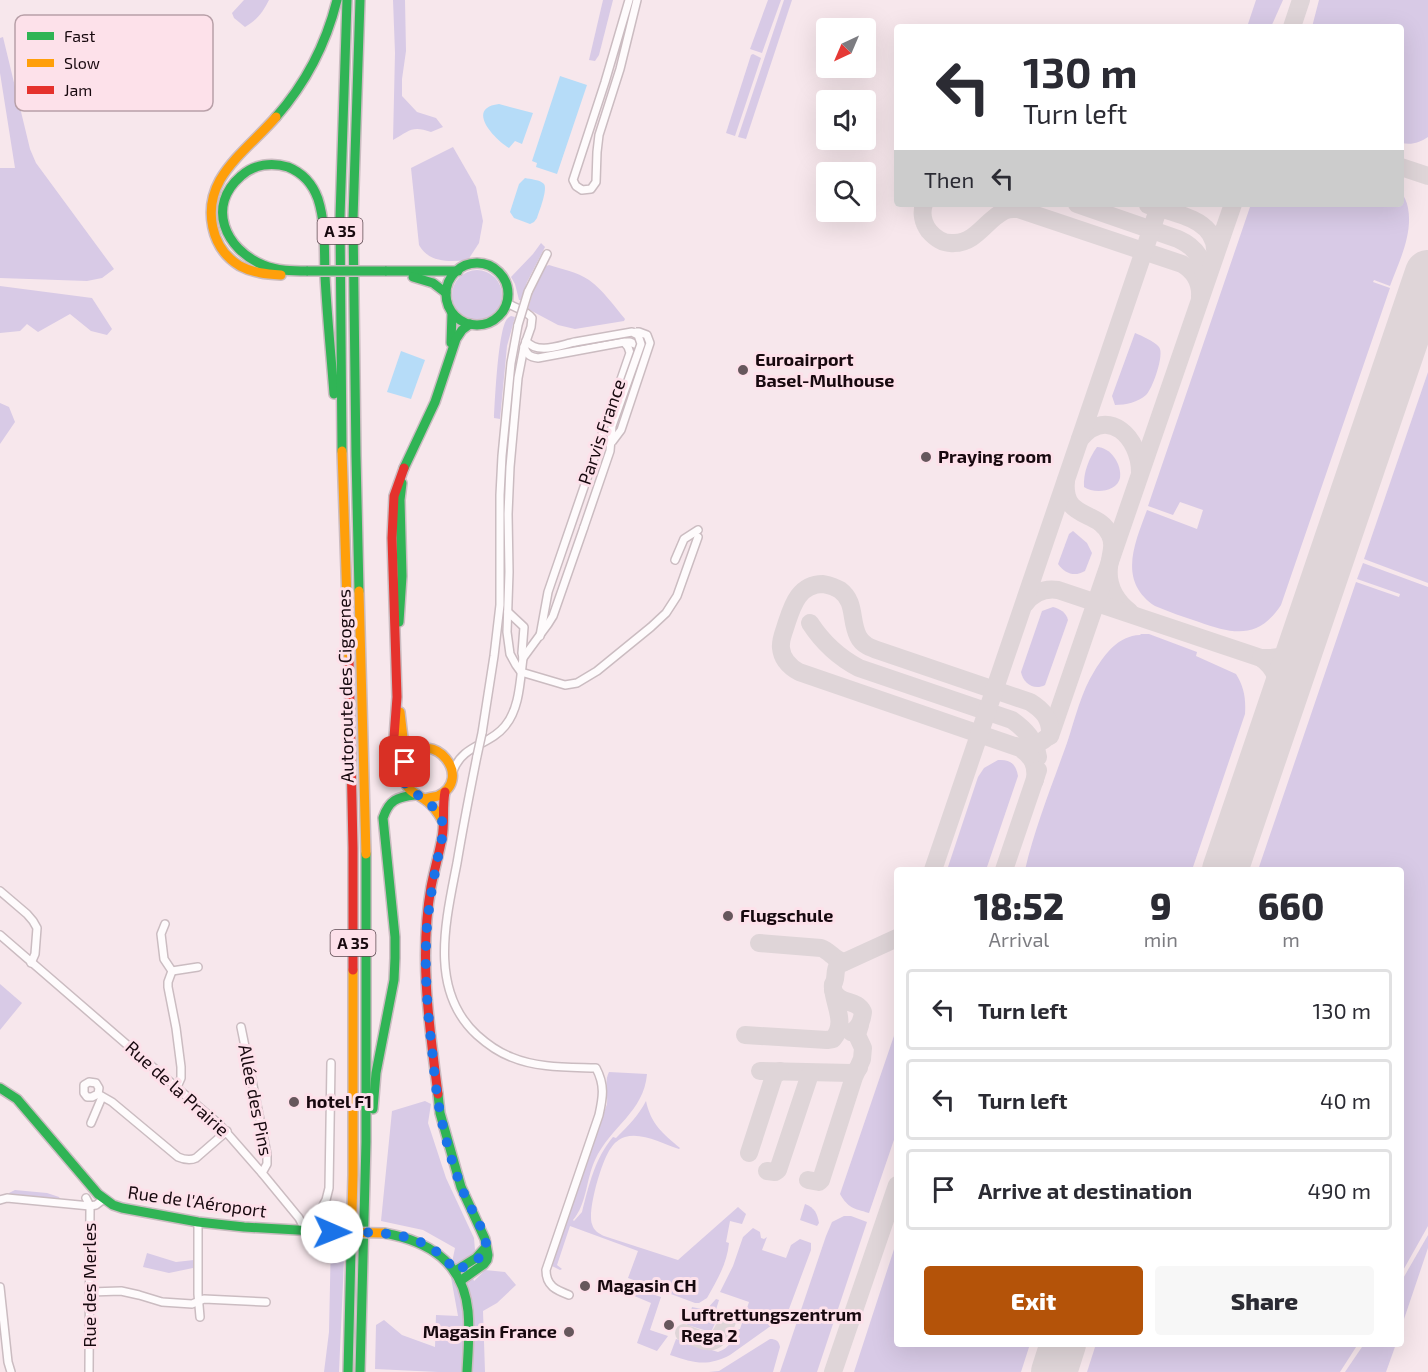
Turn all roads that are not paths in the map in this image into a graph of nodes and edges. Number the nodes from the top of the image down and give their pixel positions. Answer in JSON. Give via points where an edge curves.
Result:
{"nodes":[{"id":1,"x":337,"y":0,"type":"edge"},
{"id":2,"x":347,"y":0,"type":"edge"},
{"id":3,"x":360,"y":0,"type":"edge"},
{"id":4,"x":629,"y":0,"type":"edge"},
{"id":5,"x":637,"y":0,"type":"edge"},
{"id":6,"x":547,"y":254,"type":"dead end"},
{"id":7,"x":458,"y":271,"type":"junction"},
{"id":8,"x":385,"y":273,"type":"junction"},
{"id":9,"x":308,"y":274,"type":"junction"},
{"id":10,"x":446,"y":293,"type":"junction"},
{"id":11,"x":507,"y":303,"type":"junction"},
{"id":12,"x":452,"y":313,"type":"junction"},
{"id":13,"x":470,"y":324,"type":"junction"},
{"id":14,"x":624,"y":342,"type":"junction"},
{"id":15,"x":525,"y":344,"type":"junction"},
{"id":16,"x":637,"y":345,"type":"dead end"},
{"id":17,"x":450,"y":354,"type":"junction"},
{"id":18,"x":342,"y":462,"type":"junction"},
{"id":19,"x":408,"y":462,"type":"junction"},
{"id":20,"x":581,"y":519,"type":"dead end"},
{"id":21,"x":571,"y":523,"type":"junction"},
{"id":22,"x":392,"y":538,"type":"junction"},
{"id":23,"x":402,"y":551,"type":"junction"},
{"id":24,"x":675,"y":560,"type":"dead end"},
{"id":25,"x":508,"y":612,"type":"junction"},
{"id":26,"x":540,"y":636,"type":"junction"},
{"id":27,"x":396,"y":645,"type":"junction"},
{"id":28,"x":524,"y":658,"type":"junction"},
{"id":29,"x":521,"y":672,"type":"junction"},
{"id":30,"x":397,"y":697,"type":"junction"},
{"id":31,"x":416,"y":751,"type":"junction"},
{"id":32,"x":405,"y":762,"type":"junction"},
{"id":33,"x":453,"y":771,"type":"junction"},
{"id":34,"x":445,"y":792,"type":"junction"},
{"id":35,"x":419,"y":797,"type":"junction"},
{"id":36,"x":442,"y":820,"type":"junction"},
{"id":37,"x":0,"y":891,"type":"edge"},
{"id":38,"x":165,"y":924,"type":"dead end"},
{"id":39,"x":0,"y":935,"type":"edge"},
{"id":40,"x":31,"y":963,"type":"junction"},
{"id":41,"x":198,"y":967,"type":"dead end"},
{"id":42,"x":172,"y":971,"type":"junction"},
{"id":43,"x":241,"y":1027,"type":"dead end"},
{"id":44,"x":331,"y":1063,"type":"dead end"},
{"id":45,"x":177,"y":1087,"type":"junction"},
{"id":46,"x":0,"y":1088,"type":"edge"},
{"id":47,"x":91,"y":1123,"type":"dead end"},
{"id":48,"x":227,"y":1131,"type":"junction"},
{"id":49,"x":366,"y":1142,"type":"junction"},
{"id":50,"x":262,"y":1173,"type":"junction"},
{"id":51,"x":94,"y":1189,"type":"junction"},
{"id":52,"x":86,"y":1198,"type":"junction"},
{"id":53,"x":104,"y":1199,"type":"junction"},
{"id":54,"x":0,"y":1200,"type":"edge"},
{"id":55,"x":77,"y":1204,"type":"junction"},
{"id":56,"x":90,"y":1206,"type":"junction"},
{"id":57,"x":198,"y":1221,"type":"junction"},
{"id":58,"x":303,"y":1231,"type":"junction"},
{"id":59,"x":317,"y":1231,"type":"junction"},
{"id":60,"x":486,"y":1247,"type":"junction"},
{"id":61,"x":455,"y":1271,"type":"junction"},
{"id":62,"x":460,"y":1281,"type":"junction"},
{"id":63,"x":0,"y":1287,"type":"edge"},
{"id":64,"x":90,"y":1292,"type":"junction"},
{"id":65,"x":569,"y":1295,"type":"dead end"},
{"id":66,"x":199,"y":1300,"type":"junction"},
{"id":67,"x":266,"y":1302,"type":"dead end"},
{"id":68,"x":200,"y":1317,"type":"dead end"},
{"id":69,"x":11,"y":1372,"type":"edge"},
{"id":70,"x":89,"y":1372,"type":"edge"},
{"id":71,"x":348,"y":1372,"type":"edge"},
{"id":72,"x":360,"y":1372,"type":"edge"},
{"id":73,"x":467,"y":1372,"type":"edge"}],
"edges":[{"from":1,"to":9,"type":"main road","via":[[320,50],[302,84],[224,172],[211,202],[215,236],[234,262],[267,275]]},
{"from":2,"to":18,"type":"main road","name":"Autoroute des Cigognes","number":"A 35","via":[[340,217]]},
{"from":3,"to":49,"type":"main road","name":"Autoroute des Cigognes","number":"A 35","via":[[352,219],[366,848]]},
{"from":4,"to":5,"type":"street","via":[[573,180],[582,190],[591,189],[596,182],[599,135]]},
{"from":6,"to":65,"type":"street","bridge":true,"via":[[528,292],[511,363],[500,495],[500,605],[482,733],[446,919],[444,958],[454,1005],[464,1023],[492,1048],[530,1064],[596,1068],[602,1079],[599,1115],[546,1270],[549,1284]]},
{"from":7,"to":8,"type":"main road"},
{"from":7,"to":10,"type":"main road"},
{"from":7,"to":11,"type":"main road","via":[[478,264],[494,268],[506,283]]},
{"from":8,"to":9,"type":"main road","bridge":true},
{"from":8,"to":10,"type":"main road","via":[[428,280]]},
{"from":9,"to":18,"type":"main road","via":[[262,265],[230,240],[222,220],[223,202],[232,183],[243,173],[264,165],[285,166],[303,176],[317,196]]},
{"from":10,"to":12,"type":"main road"},
{"from":11,"to":13,"type":"main road","via":[[492,321]]},
{"from":11,"to":15,"type":"street","via":[[532,318]]},
{"from":12,"to":13,"type":"main road"},
{"from":12,"to":17,"type":"main road"},
{"from":13,"to":17,"type":"main road","via":[[459,334]]},
{"from":14,"to":15,"type":"street","via":[[538,358],[527,354]]},
{"from":14,"to":16,"type":"street"},
{"from":14,"to":21,"type":"street","name":"Parvis France","via":[[630,353]]},
{"from":15,"to":25,"type":"street","via":[[510,467]]},
{"from":15,"to":26,"type":"street","bridge":true,"via":[[540,349],[632,332],[638,335],[640,344],[584,527],[553,616]]},
{"from":17,"to":19,"type":"main road","via":[[435,402]]},
{"from":18,"to":71,"type":"main road","name":"Autoroute des Cigognes","number":"A 35","via":[[353,848],[353,1175]]},
{"from":19,"to":22,"type":"main road","via":[[396,484]]},
{"from":19,"to":23,"type":"main road","via":[[401,491]]},
{"from":20,"to":21,"type":"street"},
{"from":21,"to":26,"type":"street","name":"Parvis France","via":[[548,592]]},
{"from":22,"to":23,"type":"main road"},
{"from":22,"to":27,"type":"main road"},
{"from":23,"to":27,"type":"main road"},
{"from":24,"to":29,"type":"street","via":[[684,539],[698,533],[677,596],[666,613],[597,671],[569,685]]},
{"from":25,"to":28,"type":"street","via":[[524,627]]},
{"from":25,"to":29,"type":"street","via":[[510,654]]},
{"from":26,"to":28,"type":"street"},
{"from":27,"to":30,"type":"main road"},
{"from":28,"to":29,"type":"street"},
{"from":29,"to":33,"type":"street","via":[[518,698],[506,725],[461,756]]},
{"from":30,"to":31,"type":"main road","via":[[402,738]]},
{"from":30,"to":32,"type":"main road","via":[[394,736]]},
{"from":31,"to":32,"type":"main road"},
{"from":31,"to":33,"type":"main road","via":[[439,751]]},
{"from":32,"to":35,"type":"main road","via":[[405,784]]},
{"from":33,"to":34,"type":"main road"},
{"from":34,"to":35,"type":"main road"},
{"from":34,"to":36,"type":"main road"},
{"from":35,"to":36,"type":"main road"},
{"from":35,"to":49,"type":"main road","via":[[400,797],[391,802],[383,818],[395,958]]},
{"from":36,"to":60,"type":"main road","via":[[427,926],[427,1009],[440,1113],[461,1186]]},
{"from":37,"to":40,"type":"street","via":[[37,928]]},
{"from":38,"to":42,"type":"street","via":[[161,934],[164,959]]},
{"from":39,"to":40,"type":"street","name":"Rue de la Prairie"},
{"from":40,"to":45,"type":"street","name":"Rue de la Prairie"},
{"from":41,"to":42,"type":"street"},
{"from":42,"to":45,"type":"street","via":[[168,987],[182,1074]]},
{"from":43,"to":50,"type":"street","name":"Allée des Pins","via":[[267,1154]]},
{"from":44,"to":59,"type":"street","via":[[329,1188]]},
{"from":45,"to":48,"type":"street","name":"Rue de la Prairie"},
{"from":46,"to":51,"type":"main road","name":"Rue de l'Aéroport","via":[[17,1099]]},
{"from":47,"to":48,"type":"street","via":[[100,1095],[184,1160],[196,1158]]},
{"from":48,"to":50,"type":"street","name":"Rue de la Prairie"},
{"from":49,"to":72,"type":"main road","name":"Autoroute des Cigognes","number":"A 35"},
{"from":50,"to":58,"type":"street","name":"Rue de la Prairie","via":[[299,1218]]},
{"from":51,"to":52,"type":"street"},
{"from":51,"to":53,"type":"main road","name":"Rue de l'Aéroport"},
{"from":52,"to":55,"type":"street"},
{"from":52,"to":56,"type":"street","name":"Rue des Merles"},
{"from":53,"to":56,"type":"street"},
{"from":53,"to":57,"type":"main road","name":"Rue de l'Aéroport","via":[[122,1208]]},
{"from":54,"to":55,"type":"street"},
{"from":55,"to":56,"type":"street"},
{"from":56,"to":64,"type":"street","name":"Rue des Merles"},
{"from":57,"to":58,"type":"main road","name":"Rue de l'Aéroport"},
{"from":57,"to":66,"type":"street"},
{"from":58,"to":59,"type":"main road","name":"Rue de l'Aéroport"},
{"from":59,"to":61,"type":"main road","name":"Rue de l'Aéroport","bridge":true,"via":[[407,1237],[431,1247]]},
{"from":60,"to":61,"type":"main road","via":[[472,1262]]},
{"from":60,"to":62,"type":"main road","via":[[484,1264]]},
{"from":61,"to":62,"type":"main road","name":"Rue de l'Aéroport"},
{"from":62,"to":73,"type":"main road","name":"Rue de l'Aéroport","via":[[469,1326]]},
{"from":63,"to":69,"type":"street"},
{"from":64,"to":66,"type":"street","via":[[121,1291],[162,1302],[192,1304]]},
{"from":64,"to":70,"type":"street","name":"Rue des Merles"},
{"from":66,"to":67,"type":"street"},
{"from":66,"to":68,"type":"street"}]}
